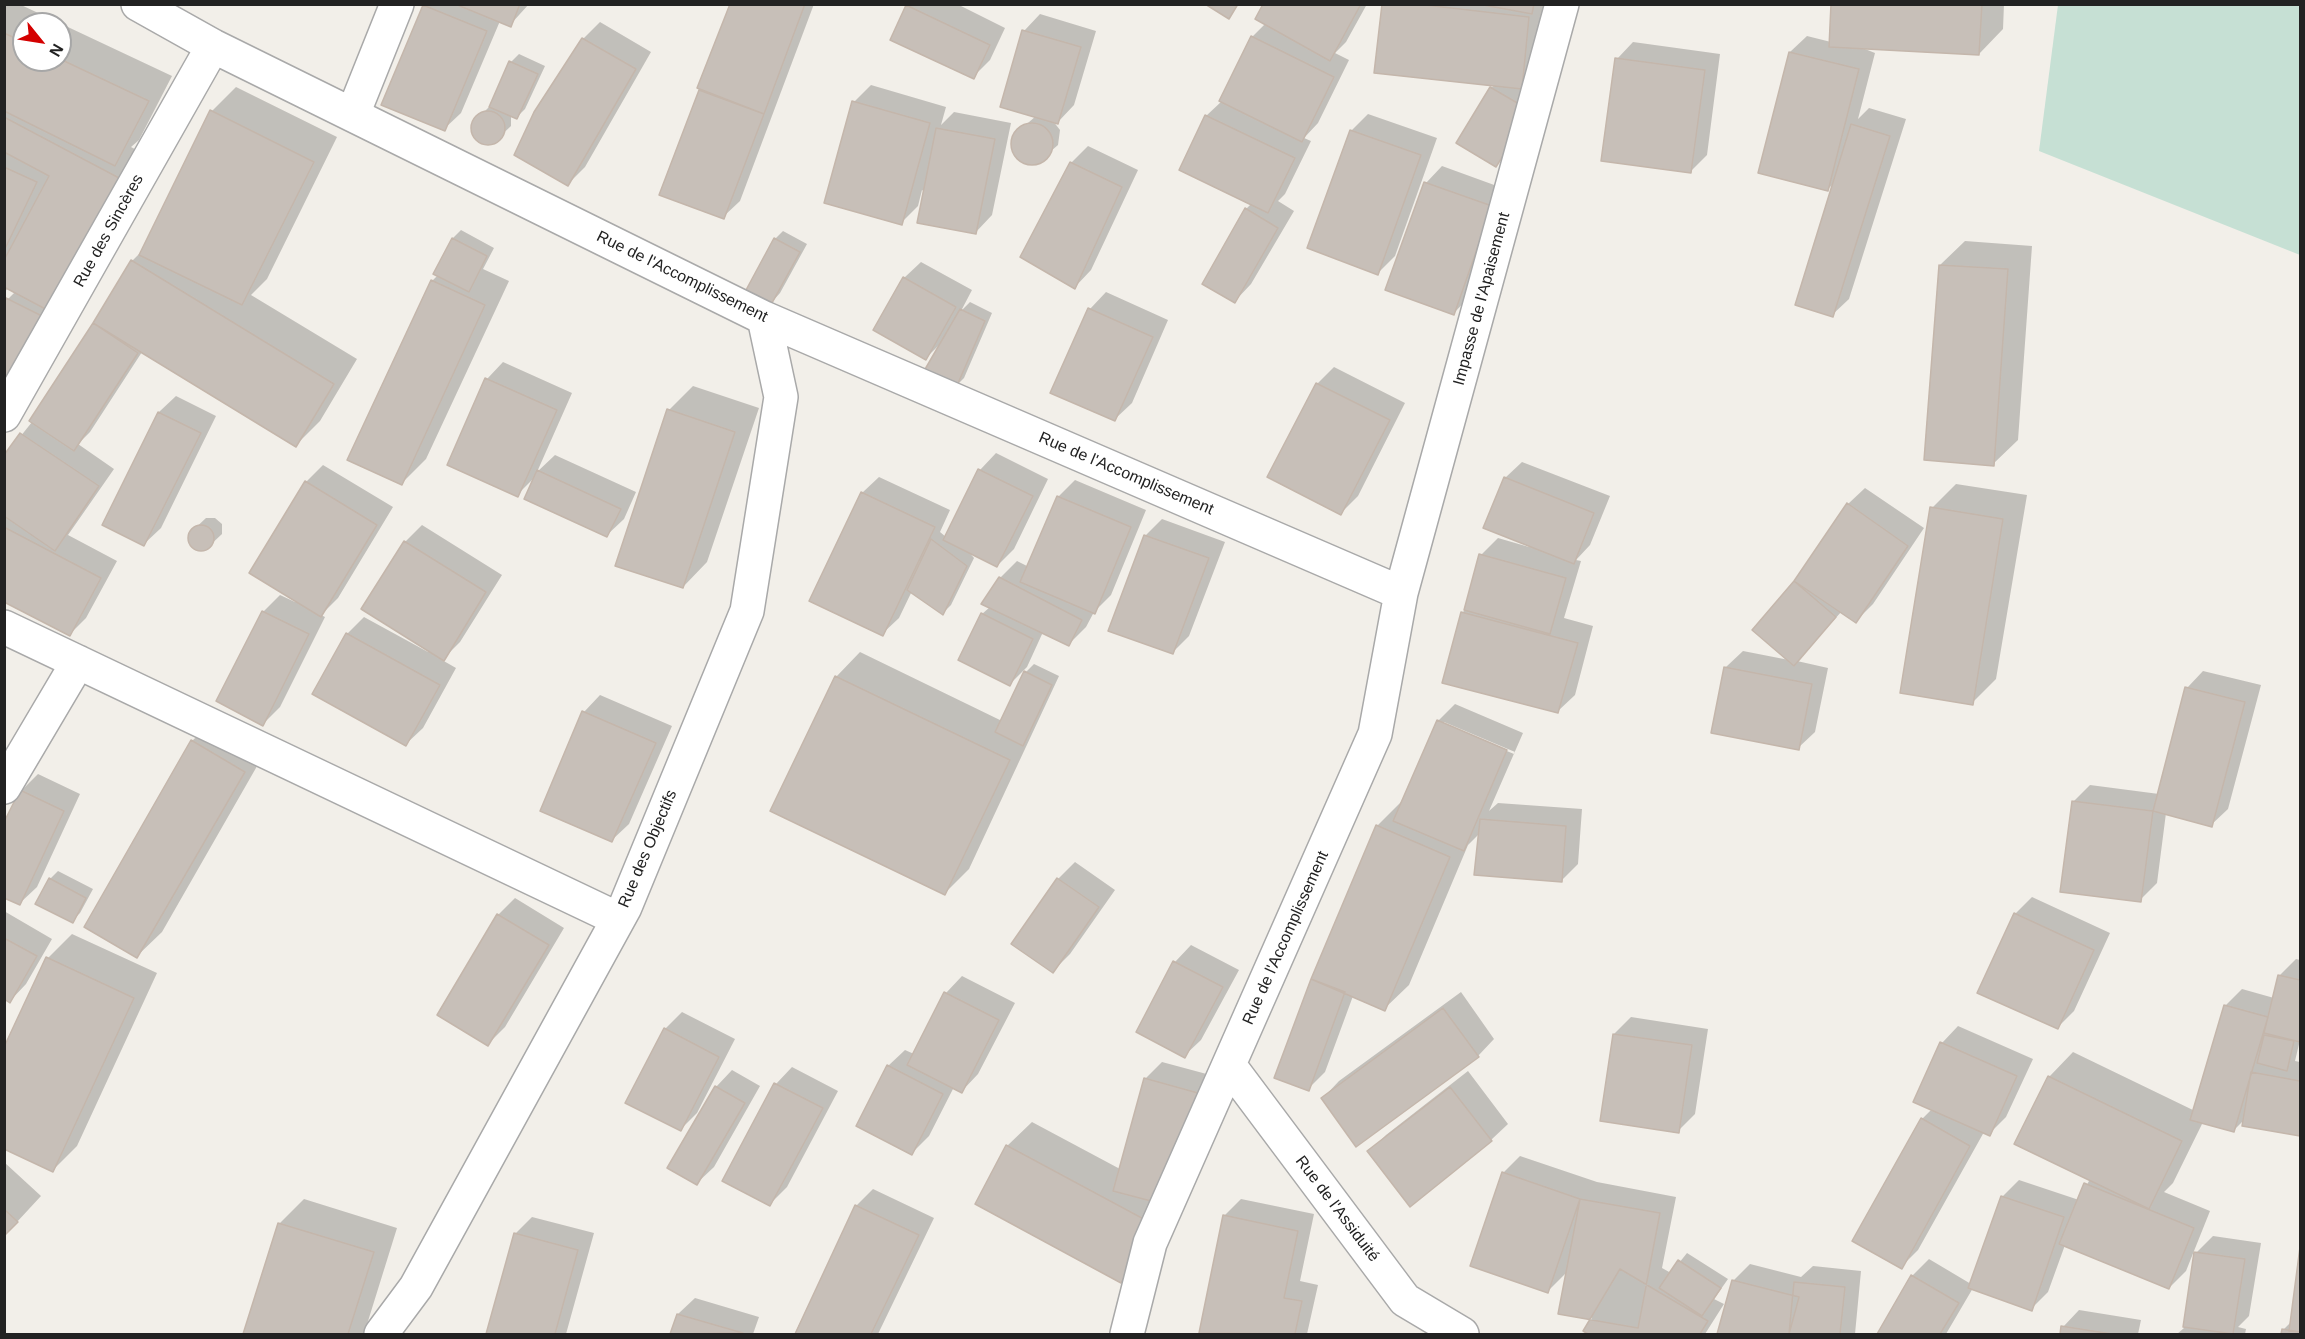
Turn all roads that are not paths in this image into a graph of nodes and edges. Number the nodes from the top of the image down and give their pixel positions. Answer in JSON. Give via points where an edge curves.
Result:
{"nodes":[{"id":1,"x":138,"y":4,"type":"edge"},
{"id":2,"x":397,"y":4,"type":"edge"},
{"id":3,"x":1562,"y":4,"type":"edge"},
{"id":4,"x":213,"y":46,"type":"junction"},
{"id":5,"x":353,"y":114,"type":"junction"},
{"id":6,"x":765,"y":318,"type":"junction"},
{"id":7,"x":4,"y":415,"type":"edge"},
{"id":8,"x":1401,"y":593,"type":"junction"},
{"id":9,"x":4,"y":627,"type":"edge"},
{"id":10,"x":78,"y":662,"type":"junction"},
{"id":11,"x":4,"y":788,"type":"edge"},
{"id":12,"x":618,"y":919,"type":"junction"},
{"id":13,"x":1229,"y":1065,"type":"junction"},
{"id":14,"x":381,"y":1335,"type":"edge"},
{"id":15,"x":1127,"y":1335,"type":"edge"},
{"id":16,"x":1462,"y":1335,"type":"edge"}],
"edges":[{"from":1,"to":4,"type":"street","name":"Rue de l'Accomplissement"},
{"from":2,"to":5,"type":"street"},
{"from":3,"to":8,"type":"street","name":"Impasse de l'Apaisement"},
{"from":4,"to":5,"type":"street","name":"Rue de l'Accomplissement"},
{"from":4,"to":7,"type":"street","name":"Rue des Sincères"},
{"from":5,"to":6,"type":"street","name":"Rue de l'Accomplissement"},
{"from":6,"to":8,"type":"street","name":"Rue de l'Accomplissement"},
{"from":6,"to":12,"type":"street","name":"Rue des Objectifs","via":[[781,398],[747,610]]},
{"from":8,"to":13,"type":"street","name":"Rue de l'Accomplissement","via":[[1376,734]]},
{"from":9,"to":10,"type":"street"},
{"from":10,"to":11,"type":"street"},
{"from":10,"to":12,"type":"street"},
{"from":12,"to":14,"type":"street","name":"Rue des Objectifs","via":[[416,1287]]},
{"from":13,"to":15,"type":"street","name":"Rue de l'Accomplissement","via":[[1150,1244]]},
{"from":13,"to":16,"type":"street","name":"Rue de l'Assiduité","via":[[1405,1300]]}]}
